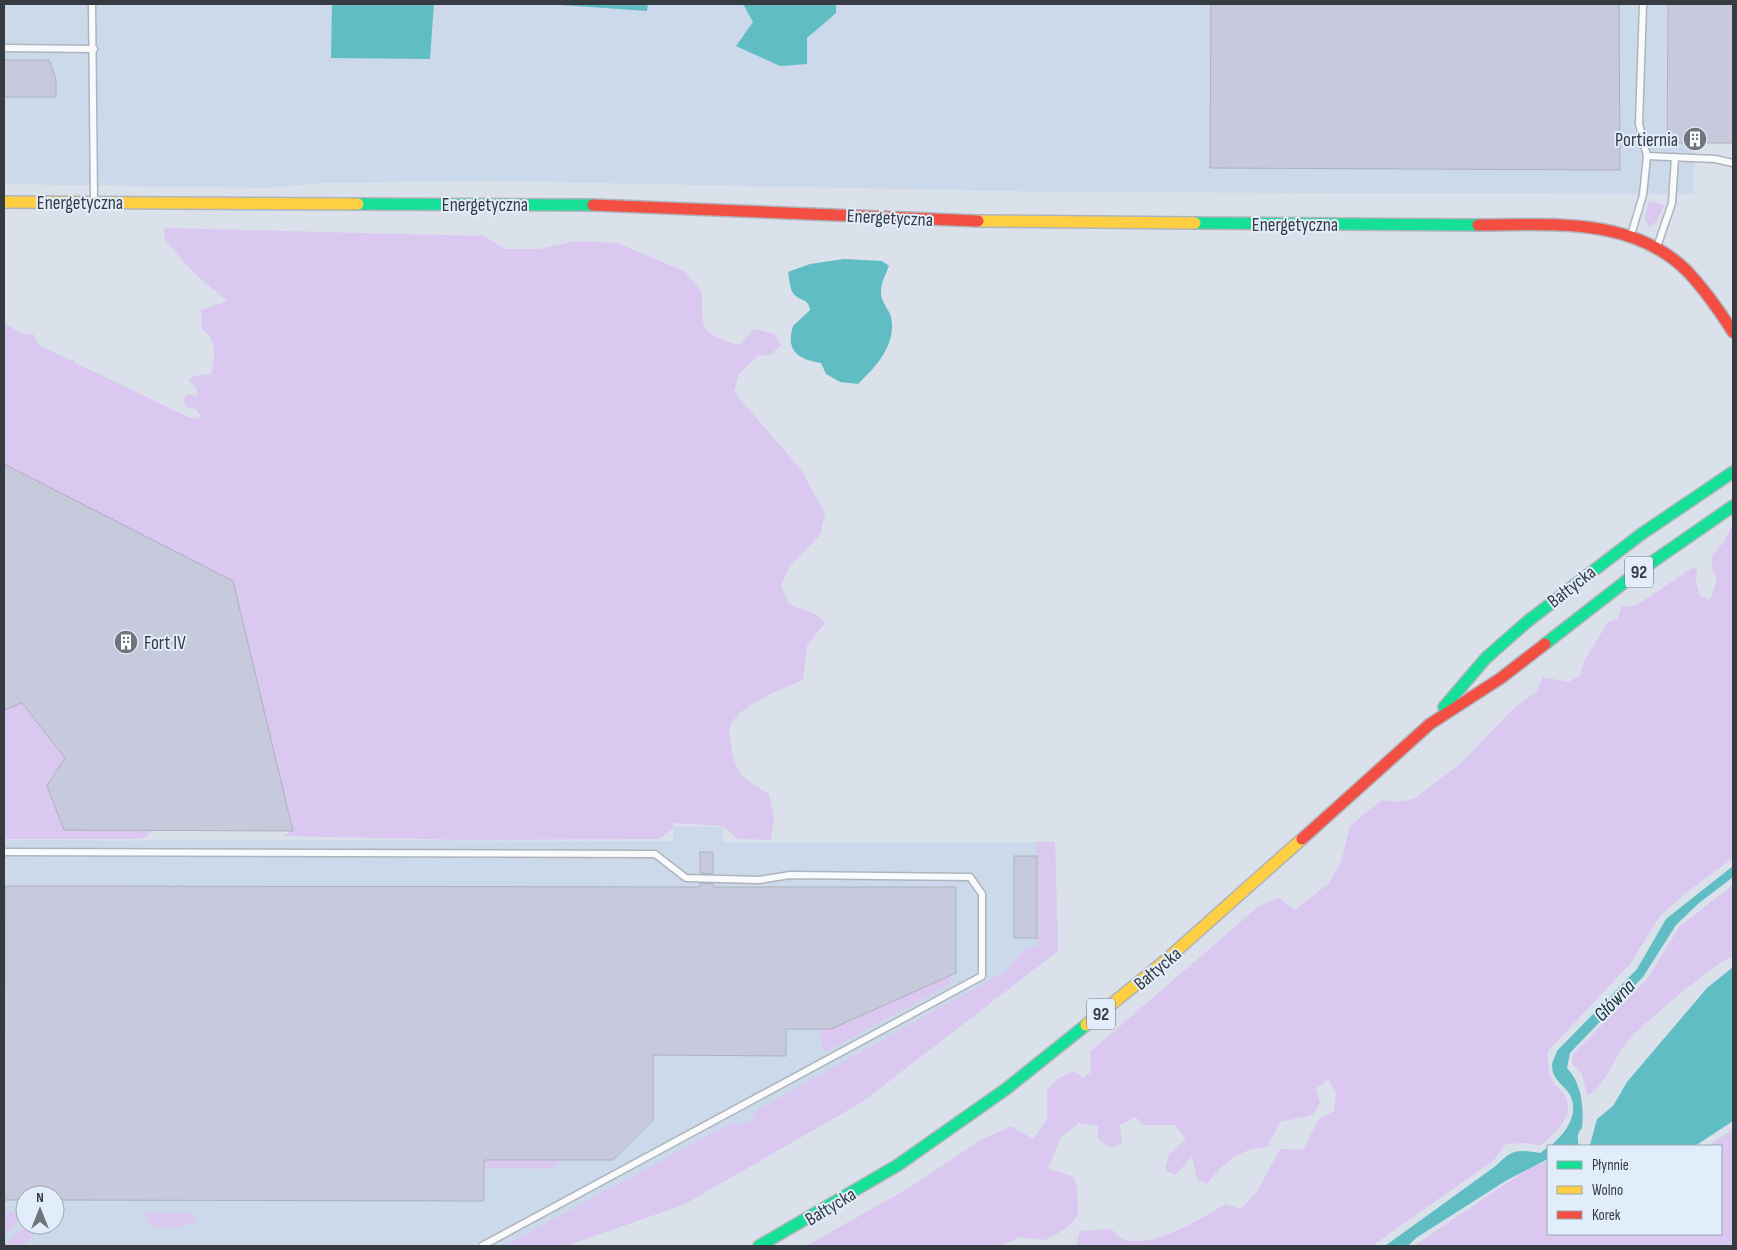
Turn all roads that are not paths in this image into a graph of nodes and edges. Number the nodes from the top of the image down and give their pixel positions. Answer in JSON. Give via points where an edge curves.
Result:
{"nodes":[{"id":1,"x":92,"y":4,"type":"edge"},
{"id":2,"x":1644,"y":4,"type":"edge"},
{"id":3,"x":4,"y":48,"type":"edge"},
{"id":4,"x":94,"y":49,"type":"junction"},
{"id":5,"x":1646,"y":156,"type":"junction"},
{"id":6,"x":1675,"y":157,"type":"junction"},
{"id":7,"x":1733,"y":163,"type":"edge"},
{"id":8,"x":4,"y":202,"type":"edge"},
{"id":9,"x":94,"y":202,"type":"junction"},
{"id":10,"x":1631,"y":236,"type":"junction"},
{"id":11,"x":1657,"y":248,"type":"junction"},
{"id":12,"x":1733,"y":332,"type":"edge"},
{"id":13,"x":1733,"y":472,"type":"edge"},
{"id":14,"x":1733,"y":506,"type":"edge"},
{"id":15,"x":1430,"y":724,"type":"junction"},
{"id":16,"x":4,"y":852,"type":"edge"},
{"id":17,"x":482,"y":1246,"type":"edge"},
{"id":18,"x":759,"y":1246,"type":"edge"}],
"edges":[{"from":1,"to":4,"type":"lane"},
{"from":2,"to":5,"type":"lane","via":[[1639,124]]},
{"from":3,"to":4,"type":"lane"},
{"from":4,"to":9,"type":"lane"},
{"from":5,"to":6,"type":"lane"},
{"from":5,"to":10,"type":"lane","via":[[1643,195]]},
{"from":6,"to":7,"type":"lane"},
{"from":6,"to":11,"type":"lane","via":[[1672,203]]},
{"from":8,"to":9,"type":"street","name":"Energetyczna"},
{"from":9,"to":10,"type":"street","name":"Energetyczna","via":[[634,205],[1002,222],[1573,225],[1604,228]]},
{"from":10,"to":11,"type":"street","name":"Energetyczna"},
{"from":11,"to":12,"type":"street","name":"Energetyczna","via":[[1686,269],[1704,288]]},
{"from":13,"to":15,"type":"street","name":"Bałtycka","number":"92","via":[[1640,535],[1528,621],[1486,658]]},
{"from":14,"to":15,"type":"street","name":"Bałtycka","number":"92","via":[[1620,585],[1501,678]]},
{"from":15,"to":18,"type":"street","name":"Bałtycka","number":"92","via":[[1166,960],[1045,1059],[960,1123],[898,1164]]},
{"from":16,"to":17,"type":"lane","via":[[655,854],[686,878],[759,880],[790,875],[970,877],[982,894],[982,976]]}]}
